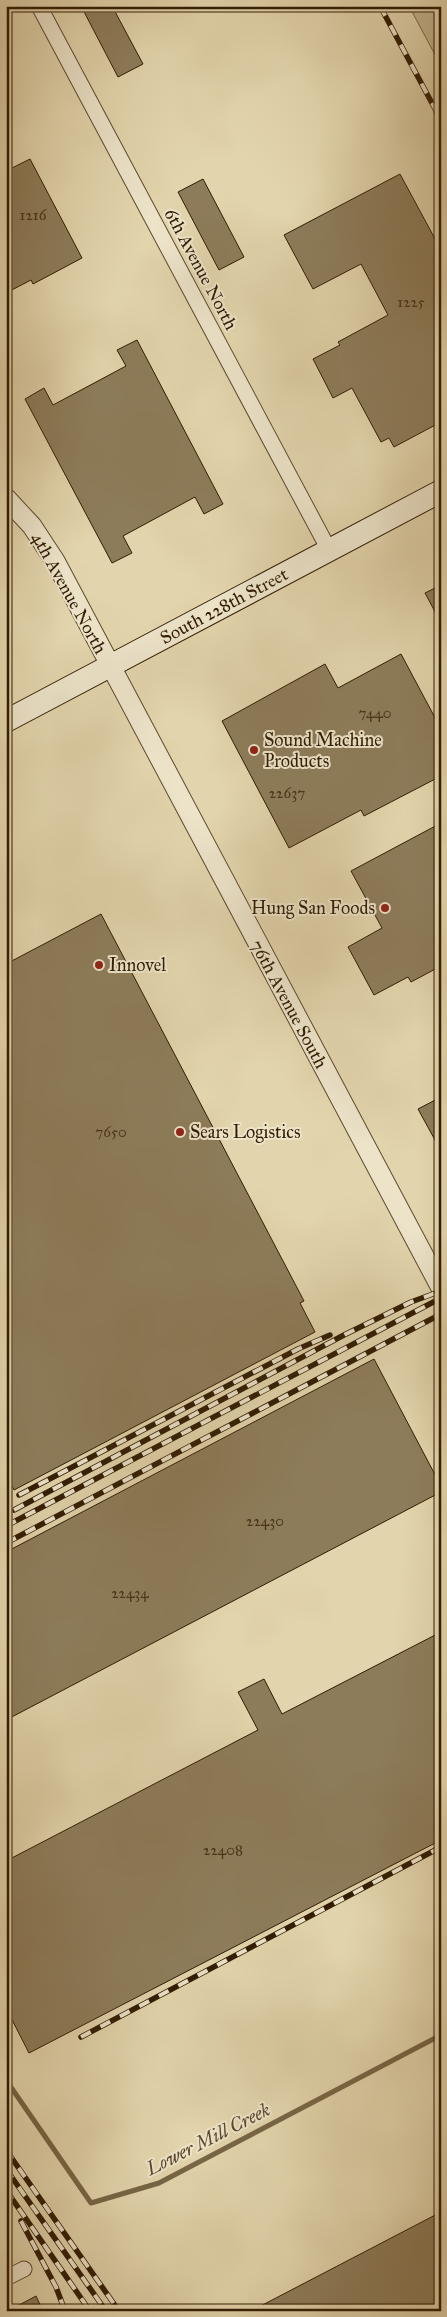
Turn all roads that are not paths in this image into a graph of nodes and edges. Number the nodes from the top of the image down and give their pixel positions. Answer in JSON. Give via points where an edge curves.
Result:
{"nodes":[{"id":1,"x":39,"y":6,"type":"edge"},
{"id":2,"x":441,"y":492,"type":"edge"},
{"id":3,"x":6,"y":498,"type":"edge"},
{"id":4,"x":330,"y":550,"type":"junction"},
{"id":5,"x":109,"y":666,"type":"junction"},
{"id":6,"x":6,"y":721,"type":"edge"},
{"id":7,"x":441,"y":1288,"type":"edge"},
{"id":8,"x":24,"y":2268,"type":"dead end"},
{"id":9,"x":6,"y":2278,"type":"edge"}],
"edges":[{"from":1,"to":4,"type":"street","name":"6th Avenue North"},
{"from":2,"to":4,"type":"main road","name":"South 228th Street"},
{"from":3,"to":5,"type":"street","name":"4th Avenue North","via":[[32,526],[55,561]]},
{"from":4,"to":5,"type":"main road","name":"South 228th Street"},
{"from":5,"to":6,"type":"main road","name":"South 228th Street"},
{"from":5,"to":7,"type":"street","name":"76th Avenue South"},
{"from":8,"to":9,"type":"street"}]}
